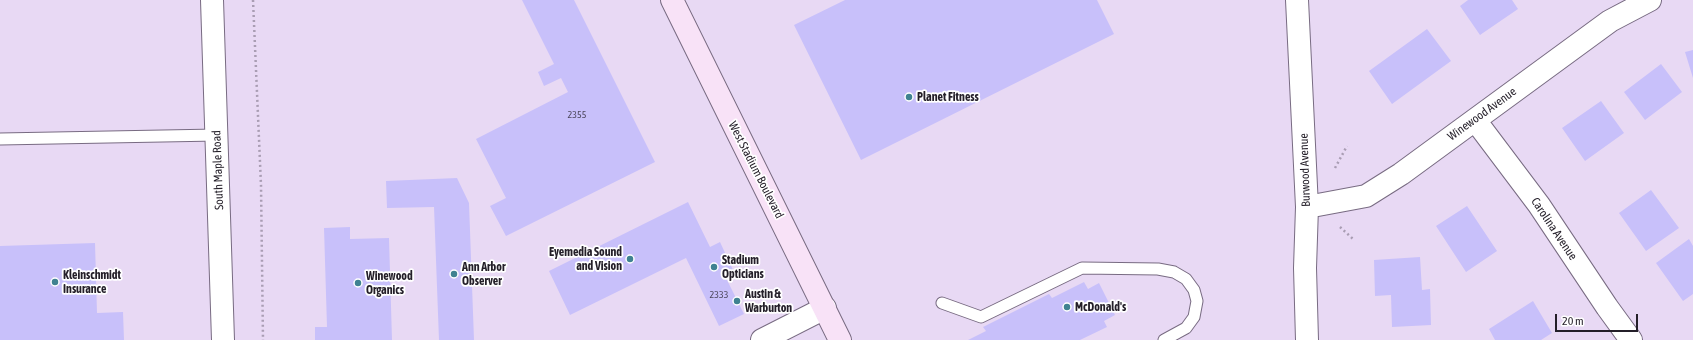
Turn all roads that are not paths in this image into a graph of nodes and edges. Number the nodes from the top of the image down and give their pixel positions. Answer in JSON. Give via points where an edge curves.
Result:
{"nodes":[{"id":1,"x":212,"y":0,"type":"edge"},
{"id":2,"x":672,"y":0,"type":"edge"},
{"id":3,"x":1297,"y":0,"type":"edge"},
{"id":4,"x":1650,"y":0,"type":"edge"},
{"id":5,"x":1475,"y":120,"type":"junction"},
{"id":6,"x":217,"y":135,"type":"junction"},
{"id":7,"x":0,"y":139,"type":"edge"},
{"id":8,"x":1307,"y":207,"type":"junction"},
{"id":9,"x":942,"y":303,"type":"dead end"},
{"id":10,"x":824,"y":308,"type":"junction"},
{"id":11,"x":223,"y":340,"type":"edge"},
{"id":12,"x":762,"y":340,"type":"edge"},
{"id":13,"x":840,"y":340,"type":"edge"},
{"id":14,"x":1164,"y":340,"type":"edge"},
{"id":15,"x":1307,"y":340,"type":"edge"},
{"id":16,"x":1631,"y":340,"type":"edge"}],
"edges":[{"from":1,"to":6,"type":"street","name":"South Maple Road"},
{"from":2,"to":10,"type":"main road","name":"West Stadium Boulevard"},
{"from":3,"to":8,"type":"street","name":"Burwood Avenue"},
{"from":4,"to":5,"type":"street","name":"Winewood Avenue","via":[[1610,21]]},
{"from":5,"to":8,"type":"street","name":"Winewood Avenue","via":[[1366,196]]},
{"from":5,"to":16,"type":"street","name":"Carolina Avenue","via":[[1539,205]]},
{"from":6,"to":7,"type":"lane"},
{"from":6,"to":11,"type":"street","name":"South Maple Road"},
{"from":8,"to":15,"type":"street","name":"Burwood Avenue"},
{"from":9,"to":14,"type":"lane","via":[[981,317],[1082,268],[1158,269],[1174,272],[1186,279],[1194,290],[1197,301],[1194,317],[1186,328]]},
{"from":10,"to":12,"type":"street"},
{"from":10,"to":13,"type":"main road","name":"West Stadium Boulevard"}]}
